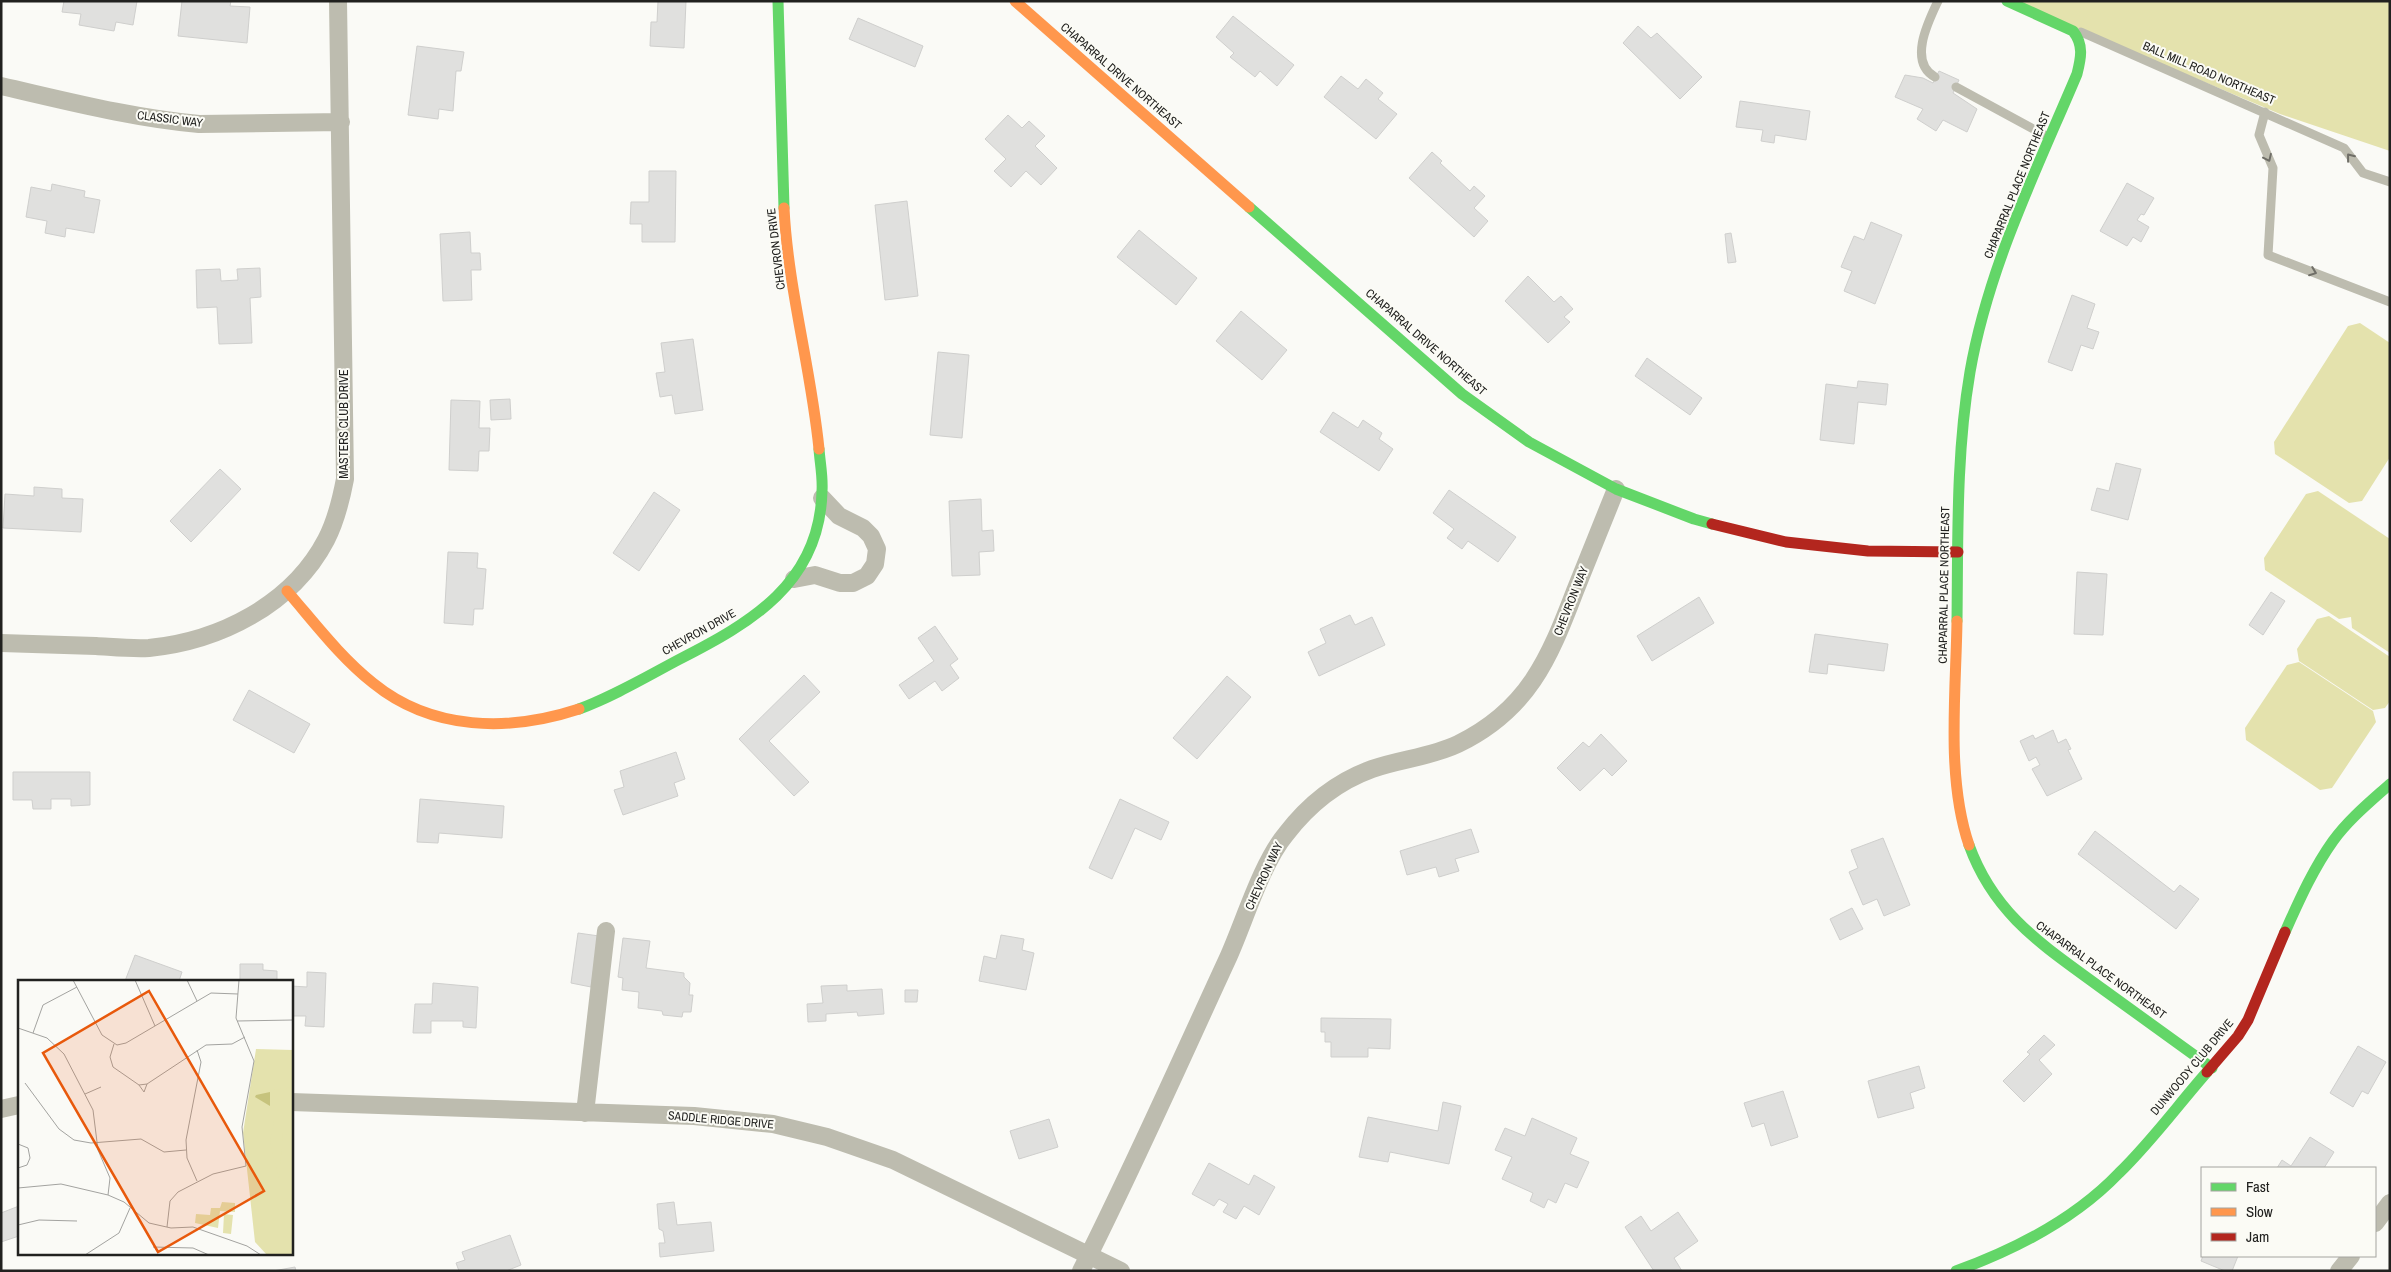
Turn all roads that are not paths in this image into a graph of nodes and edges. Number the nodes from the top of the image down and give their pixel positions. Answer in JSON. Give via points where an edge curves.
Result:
{"nodes":[{"id":1,"x":338,"y":1,"type":"edge"},
{"id":2,"x":778,"y":1,"type":"edge"},
{"id":3,"x":1015,"y":1,"type":"edge"},
{"id":4,"x":1938,"y":1,"type":"edge"},
{"id":5,"x":2007,"y":1,"type":"edge"},
{"id":6,"x":2056,"y":21,"type":"junction"},
{"id":7,"x":1935,"y":77,"type":"dead end"},
{"id":8,"x":1,"y":86,"type":"edge"},
{"id":9,"x":1956,"y":87,"type":"dead end"},
{"id":10,"x":2265,"y":112,"type":"junction"},
{"id":11,"x":341,"y":122,"type":"junction"},
{"id":12,"x":2049,"y":137,"type":"junction"},
{"id":13,"x":2390,"y":182,"type":"edge"},
{"id":14,"x":2390,"y":302,"type":"edge"},
{"id":15,"x":1616,"y":489,"type":"junction"},
{"id":16,"x":822,"y":498,"type":"junction"},
{"id":17,"x":1958,"y":552,"type":"junction"},
{"id":18,"x":794,"y":579,"type":"junction"},
{"id":19,"x":287,"y":591,"type":"junction"},
{"id":20,"x":1,"y":643,"type":"edge"},
{"id":21,"x":2390,"y":784,"type":"edge"},
{"id":22,"x":606,"y":931,"type":"dead end"},
{"id":23,"x":2212,"y":1068,"type":"junction"},
{"id":24,"x":292,"y":1102,"type":"edge"},
{"id":25,"x":18,"y":1105,"type":"edge"},
{"id":26,"x":1,"y":1109,"type":"edge"},
{"id":27,"x":584,"y":1112,"type":"junction"},
{"id":28,"x":2390,"y":1203,"type":"edge"},
{"id":29,"x":2376,"y":1222,"type":"edge"},
{"id":30,"x":2349,"y":1257,"type":"edge"},
{"id":31,"x":1085,"y":1263,"type":"edge"},
{"id":32,"x":1121,"y":1271,"type":"edge"},
{"id":33,"x":1956,"y":1271,"type":"edge"},
{"id":34,"x":2339,"y":1271,"type":"edge"}],
"edges":[{"from":1,"to":11,"type":"street","name":"MASTERS CLUB DRIVE"},
{"from":2,"to":16,"type":"street","name":"CHEVRON DRIVE","via":[[787,242],[816,420]]},
{"from":3,"to":15,"type":"street","name":"CHAPARRAL DRIVE NORTHEAST","via":[[1462,394],[1529,442]]},
{"from":4,"to":7,"type":"lane","via":[[1927,27],[1921,57],[1927,72]]},
{"from":5,"to":6,"type":"street","name":"BALL MILL ROAD NORTHEAST"},
{"from":6,"to":10,"type":"lane","name":"BALL MILL ROAD NORTHEAST"},
{"from":6,"to":12,"type":"street","name":"CHAPARRAL PLACE NORTHEAST","via":[[2079,37],[2081,58],[2078,74]]},
{"from":8,"to":11,"type":"street","name":"CLASSIC WAY","via":[[177,122]]},
{"from":9,"to":12,"type":"lane"},
{"from":13,"to":10,"type":"lane","name":"BALL MILL ROAD NORTHEAST","one_way":true,"via":[[2363,173],[2344,148]]},
{"from":10,"to":14,"type":"lane","one_way":true,"via":[[2259,135],[2273,168],[2268,255]]},
{"from":11,"to":19,"type":"street","name":"MASTERS CLUB DRIVE","via":[[345,479],[339,509],[326,540],[310,566]]},
{"from":12,"to":17,"type":"street","name":"CHAPARRAL PLACE NORTHEAST","via":[[2009,235],[1982,318],[1963,428]]},
{"from":15,"to":17,"type":"street","name":"CHAPARRAL DRIVE NORTHEAST","via":[[1694,519],[1786,542],[1868,552]]},
{"from":15,"to":31,"type":"street","name":"CHEVRON WAY","via":[[1553,648],[1518,701],[1490,725],[1458,744],[1433,754],[1372,769],[1340,784],[1308,807],[1283,837],[1269,860],[1229,957]]},
{"from":16,"to":18,"type":"street","name":"CHEVRON DRIVE","via":[[812,540]]},
{"from":16,"to":18,"type":"street","via":[[839,516],[863,528],[871,536],[877,549],[875,564],[867,576],[853,583],[840,583],[814,575]]},
{"from":17,"to":23,"type":"street","name":"CHAPARRAL PLACE NORTHEAST","via":[[1955,783],[1962,824],[1977,867],[1999,902],[2030,936]]},
{"from":18,"to":19,"type":"street","name":"CHEVRON DRIVE","via":[[764,609],[735,630],[596,702],[553,717],[494,724],[439,718],[387,694],[367,679]]},
{"from":19,"to":20,"type":"street","name":"MASTERS CLUB DRIVE","via":[[221,631],[183,643],[147,648]]},
{"from":21,"to":23,"type":"street","name":"DUNWOODY CLUB DRIVE","via":[[2346,825],[2327,849],[2310,878],[2248,1020]]},
{"from":22,"to":27,"type":"street"},
{"from":23,"to":33,"type":"street","name":"DUNWOODY CLUB DRIVE","via":[[2119,1174],[2081,1206],[2033,1237]]},
{"from":24,"to":27,"type":"street","name":"SADDLE RIDGE DRIVE"},
{"from":25,"to":26,"type":"street"},
{"from":27,"to":31,"type":"street","name":"SADDLE RIDGE DRIVE","via":[[694,1116],[773,1124],[827,1137],[893,1160]]},
{"from":28,"to":29,"type":"street"},
{"from":30,"to":34,"type":"street"},
{"from":31,"to":32,"type":"street","name":"SADDLE RIDGE DRIVE"}]}
